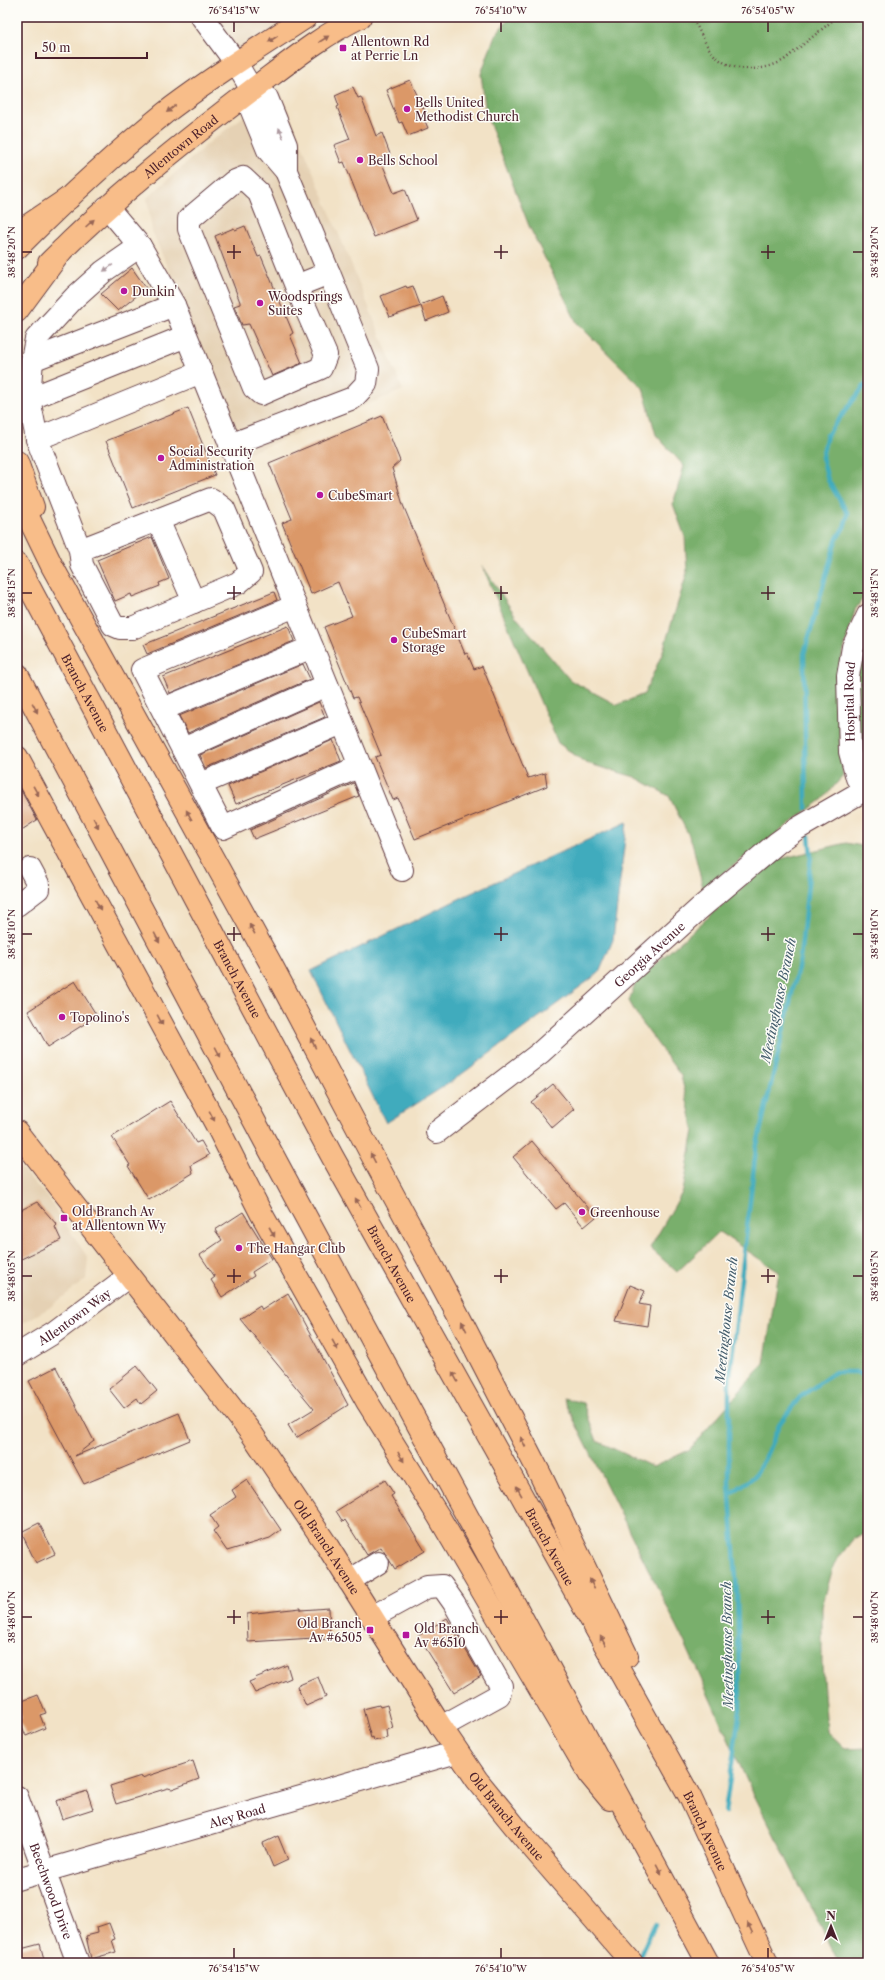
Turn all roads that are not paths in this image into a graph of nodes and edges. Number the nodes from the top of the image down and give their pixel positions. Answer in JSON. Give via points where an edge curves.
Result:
{"nodes":[{"id":1,"x":202,"y":17,"type":"edge"},
{"id":2,"x":306,"y":17,"type":"edge"},
{"id":3,"x":360,"y":17,"type":"edge"},
{"id":4,"x":236,"y":63,"type":"junction"},
{"id":5,"x":252,"y":90,"type":"junction"},
{"id":6,"x":69,"y":198,"type":"junction"},
{"id":7,"x":107,"y":207,"type":"junction"},
{"id":8,"x":17,"y":233,"type":"edge"},
{"id":9,"x":140,"y":246,"type":"junction"},
{"id":10,"x":17,"y":248,"type":"edge"},
{"id":11,"x":62,"y":250,"type":"junction"},
{"id":12,"x":329,"y":273,"type":"junction"},
{"id":13,"x":296,"y":286,"type":"junction"},
{"id":14,"x":17,"y":295,"type":"edge"},
{"id":15,"x":168,"y":307,"type":"junction"},
{"id":16,"x":17,"y":311,"type":"edge"},
{"id":17,"x":186,"y":336,"type":"junction"},
{"id":18,"x":32,"y":360,"type":"junction"},
{"id":19,"x":201,"y":372,"type":"junction"},
{"id":20,"x":29,"y":399,"type":"junction"},
{"id":21,"x":37,"y":439,"type":"junction"},
{"id":22,"x":230,"y":445,"type":"junction"},
{"id":23,"x":17,"y":462,"type":"edge"},
{"id":24,"x":17,"y":494,"type":"edge"},
{"id":25,"x":158,"y":520,"type":"junction"},
{"id":26,"x":80,"y":550,"type":"junction"},
{"id":27,"x":17,"y":564,"type":"edge"},
{"id":28,"x":194,"y":602,"type":"junction"},
{"id":29,"x":74,"y":606,"type":"junction"},
{"id":30,"x":295,"y":606,"type":"junction"},
{"id":31,"x":868,"y":615,"type":"edge"},
{"id":32,"x":312,"y":647,"type":"junction"},
{"id":33,"x":17,"y":674,"type":"edge"},
{"id":34,"x":327,"y":685,"type":"junction"},
{"id":35,"x":163,"y":710,"type":"junction"},
{"id":36,"x":342,"y":723,"type":"junction"},
{"id":37,"x":183,"y":749,"type":"junction"},
{"id":38,"x":17,"y":757,"type":"edge"},
{"id":39,"x":360,"y":766,"type":"junction"},
{"id":40,"x":201,"y":784,"type":"junction"},
{"id":41,"x":866,"y":789,"type":"edge"},
{"id":42,"x":30,"y":869,"type":"dead end"},
{"id":43,"x":402,"y":870,"type":"dead end"},
{"id":44,"x":17,"y":905,"type":"edge"},
{"id":45,"x":437,"y":1132,"type":"dead end"},
{"id":46,"x":20,"y":1141,"type":"edge"},
{"id":47,"x":129,"y":1276,"type":"junction"},
{"id":48,"x":17,"y":1355,"type":"edge"},
{"id":49,"x":378,"y":1563,"type":"dead end"},
{"id":50,"x":349,"y":1581,"type":"junction"},
{"id":51,"x":372,"y":1617,"type":"junction"},
{"id":52,"x":441,"y":1727,"type":"junction"},
{"id":53,"x":457,"y":1752,"type":"junction"},
{"id":54,"x":17,"y":1797,"type":"edge"},
{"id":55,"x":690,"y":1797,"type":"junction"},
{"id":56,"x":641,"y":1835,"type":"junction"},
{"id":57,"x":45,"y":1871,"type":"junction"},
{"id":58,"x":17,"y":1879,"type":"edge"},
{"id":59,"x":626,"y":1956,"type":"edge"},
{"id":60,"x":78,"y":1963,"type":"edge"},
{"id":61,"x":708,"y":1963,"type":"edge"},
{"id":62,"x":767,"y":1963,"type":"edge"}],
"edges":[{"from":1,"to":4,"type":"street"},
{"from":2,"to":4,"type":"main road","one_way":true},
{"from":5,"to":3,"type":"main road","name":"Allentown Road","one_way":true,"via":[[324,38]]},
{"from":4,"to":5,"type":"street"},
{"from":4,"to":6,"type":"main road","one_way":true,"via":[[166,113]]},
{"from":5,"to":7,"type":"main road","name":"Allentown Road"},
{"from":5,"to":12,"type":"street","via":[[267,98],[286,145],[286,171]]},
{"from":6,"to":8,"type":"main road"},
{"from":6,"to":10,"type":"main road"},
{"from":7,"to":9,"type":"street"},
{"from":11,"to":7,"type":"main road","name":"Allentown Road","one_way":true},
{"from":9,"to":15,"type":"street"},
{"from":9,"to":18,"type":"street","one_way":true,"via":[[104,271],[51,322],[36,338]]},
{"from":11,"to":14,"type":"main road","name":"Allentown Road"},
{"from":11,"to":16,"type":"main road"},
{"from":12,"to":13,"type":"street"},
{"from":12,"to":22,"type":"street","via":[[364,354],[368,370],[366,384],[352,398]]},
{"from":13,"to":13,"type":"street","via":[[326,356],[321,368],[261,394],[254,388],[190,229],[190,219],[233,182],[242,178],[259,193]]},
{"from":15,"to":17,"type":"street"},
{"from":15,"to":18,"type":"street"},
{"from":17,"to":19,"type":"street"},
{"from":17,"to":20,"type":"street"},
{"from":18,"to":20,"type":"street"},
{"from":19,"to":21,"type":"street"},
{"from":19,"to":22,"type":"street"},
{"from":20,"to":21,"type":"street"},
{"from":21,"to":26,"type":"street"},
{"from":22,"to":30,"type":"street"},
{"from":23,"to":29,"type":"main road","via":[[27,493]]},
{"from":24,"to":29,"type":"main road"},
{"from":25,"to":26,"type":"street"},
{"from":25,"to":28,"type":"street"},
{"from":25,"to":28,"type":"street","via":[[211,499],[224,509],[251,572],[238,583]]},
{"from":26,"to":28,"type":"street","via":[[82,565],[113,625],[132,628]]},
{"from":55,"to":27,"type":"main road","name":"Branch Avenue","one_way":true,"via":[[332,1156]]},
{"from":55,"to":29,"type":"main road","one_way":true,"via":[[686,1778],[541,1476],[271,964]]},
{"from":30,"to":32,"type":"street"},
{"from":30,"to":35,"type":"street","via":[[142,670]]},
{"from":31,"to":41,"type":"street","name":"Hospital Road","via":[[853,647],[848,676],[850,752],[857,778]]},
{"from":32,"to":34,"type":"street"},
{"from":32,"to":35,"type":"street"},
{"from":33,"to":56,"type":"main road","one_way":true,"via":[[269,1148]]},
{"from":34,"to":36,"type":"street"},
{"from":34,"to":37,"type":"street"},
{"from":35,"to":37,"type":"street"},
{"from":36,"to":39,"type":"street"},
{"from":36,"to":40,"type":"street"},
{"from":37,"to":40,"type":"street"},
{"from":38,"to":56,"type":"main road","one_way":true,"via":[[217,1126],[261,1213],[368,1403],[439,1517],[590,1775]]},
{"from":39,"to":40,"type":"street","via":[[223,828]]},
{"from":39,"to":43,"type":"street"},
{"from":41,"to":45,"type":"street","name":"Georgia Avenue","via":[[777,843],[540,1053]]},
{"from":42,"to":44,"type":"street","via":[[38,889]]},
{"from":46,"to":47,"type":"main road","name":"Old Branch Avenue"},
{"from":47,"to":48,"type":"street","name":"Allentown Way"},
{"from":47,"to":50,"type":"main road","name":"Old Branch Avenue","via":[[252,1434]]},
{"from":49,"to":50,"type":"street"},
{"from":50,"to":51,"type":"main road","name":"Old Branch Avenue"},
{"from":51,"to":52,"type":"main road","name":"Old Branch Avenue"},
{"from":51,"to":52,"type":"street","via":[[427,1587],[442,1586],[454,1603],[501,1686],[499,1695]]},
{"from":52,"to":53,"type":"main road","name":"Old Branch Avenue"},
{"from":53,"to":57,"type":"street","name":"Aley Road"},
{"from":53,"to":59,"type":"main road","name":"Old Branch Avenue","via":[[526,1840]]},
{"from":54,"to":57,"type":"street","name":"Beechwood Drive"},
{"from":62,"to":55,"type":"main road","name":"Branch Avenue","one_way":true},
{"from":56,"to":61,"type":"main road","one_way":true},
{"from":57,"to":58,"type":"street","name":"Aley Road"},
{"from":57,"to":60,"type":"street","name":"Beechwood Drive"}]}
